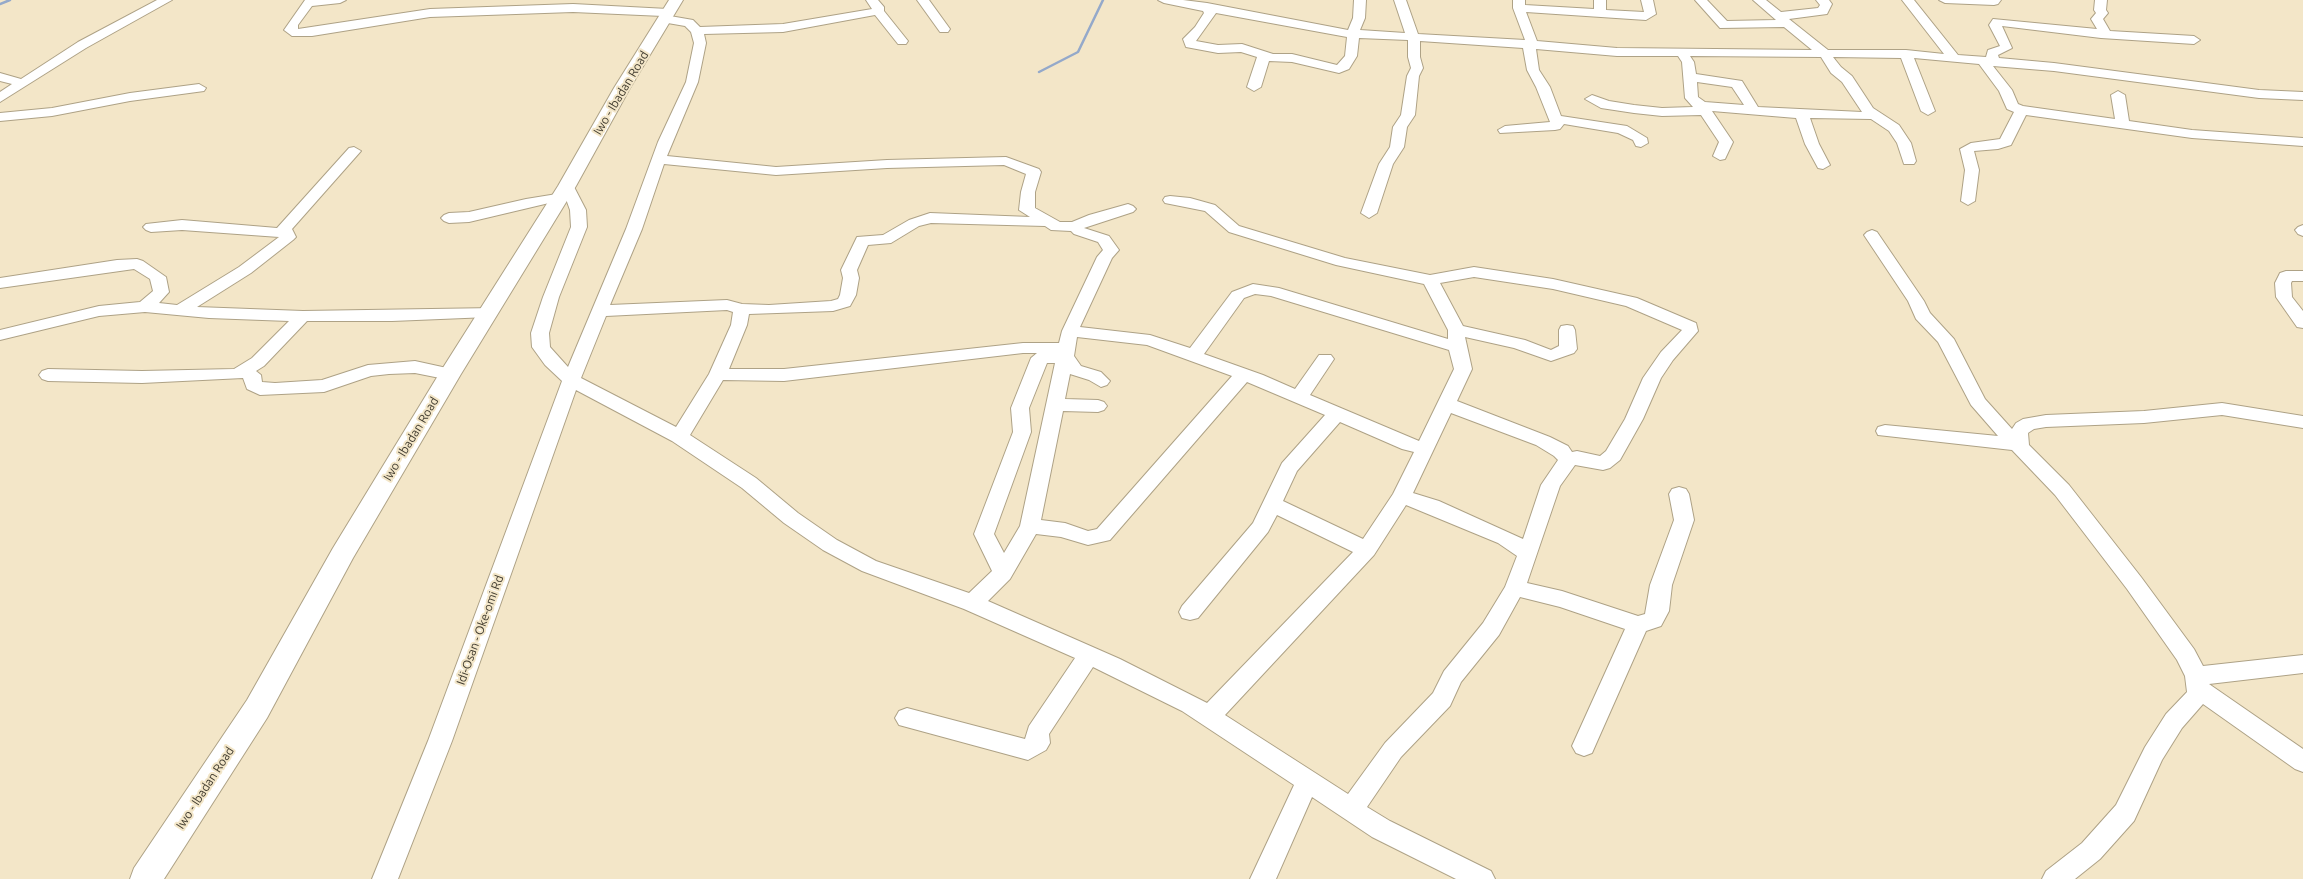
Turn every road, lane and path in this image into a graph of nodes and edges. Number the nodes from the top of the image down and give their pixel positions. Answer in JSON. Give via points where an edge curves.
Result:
{"nodes":[{"id":1,"x":166,"y":0,"type":"edge"},
{"id":2,"x":340,"y":0,"type":"edge"},
{"id":3,"x":872,"y":0,"type":"edge"},
{"id":4,"x":923,"y":0,"type":"edge"},
{"id":5,"x":1164,"y":0,"type":"edge"},
{"id":6,"x":1360,"y":0,"type":"edge"},
{"id":7,"x":1400,"y":0,"type":"edge"},
{"id":8,"x":1600,"y":0,"type":"edge"},
{"id":9,"x":1647,"y":0,"type":"edge"},
{"id":10,"x":1701,"y":0,"type":"edge"},
{"id":11,"x":1759,"y":0,"type":"edge"},
{"id":12,"x":1822,"y":0,"type":"edge"},
{"id":13,"x":1908,"y":0,"type":"edge"},
{"id":14,"x":1945,"y":0,"type":"edge"},
{"id":15,"x":1995,"y":0,"type":"edge"},
{"id":16,"x":2101,"y":0,"type":"edge"},
{"id":17,"x":310,"y":2,"type":"edge"},
{"id":18,"x":1201,"y":4,"type":"edge"},
{"id":19,"x":1519,"y":4,"type":"edge"},
{"id":20,"x":670,"y":11,"type":"edge"},
{"id":21,"x":878,"y":11,"type":"junction"},
{"id":22,"x":1599,"y":13,"type":"junction"},
{"id":23,"x":1784,"y":20,"type":"junction"},
{"id":24,"x":944,"y":29,"type":"dead end"},
{"id":25,"x":697,"y":32,"type":"junction"},
{"id":26,"x":1353,"y":33,"type":"junction"},
{"id":27,"x":2101,"y":34,"type":"junction"},
{"id":28,"x":1412,"y":36,"type":"junction"},
{"id":29,"x":2194,"y":40,"type":"dead end"},
{"id":30,"x":902,"y":42,"type":"dead end"},
{"id":31,"x":1531,"y":45,"type":"junction"},
{"id":32,"x":1682,"y":53,"type":"junction"},
{"id":33,"x":1824,"y":53,"type":"junction"},
{"id":34,"x":1906,"y":54,"type":"junction"},
{"id":35,"x":1264,"y":56,"type":"junction"},
{"id":36,"x":1953,"y":57,"type":"junction"},
{"id":37,"x":1988,"y":62,"type":"junction"},
{"id":38,"x":0,"y":77,"type":"edge"},
{"id":39,"x":1690,"y":77,"type":"junction"},
{"id":40,"x":23,"y":83,"type":"junction"},
{"id":41,"x":1254,"y":87,"type":"dead end"},
{"id":42,"x":199,"y":88,"type":"dead end"},
{"id":43,"x":2118,"y":95,"type":"dead end"},
{"id":44,"x":2303,"y":96,"type":"edge"},
{"id":45,"x":0,"y":98,"type":"edge"},
{"id":46,"x":1592,"y":99,"type":"dead end"},
{"id":47,"x":1619,"y":107,"type":"junction"},
{"id":48,"x":1701,"y":108,"type":"junction"},
{"id":49,"x":1753,"y":110,"type":"junction"},
{"id":50,"x":1928,"y":111,"type":"dead end"},
{"id":51,"x":2021,"y":111,"type":"junction"},
{"id":52,"x":1802,"y":114,"type":"junction"},
{"id":53,"x":1874,"y":115,"type":"junction"},
{"id":54,"x":0,"y":117,"type":"edge"},
{"id":55,"x":1556,"y":119,"type":"junction"},
{"id":56,"x":2122,"y":123,"type":"junction"},
{"id":57,"x":1622,"y":129,"type":"junction"},
{"id":58,"x":1505,"y":130,"type":"dead end"},
{"id":59,"x":2303,"y":142,"type":"edge"},
{"id":60,"x":1641,"y":143,"type":"dead end"},
{"id":61,"x":354,"y":151,"type":"dead end"},
{"id":62,"x":1720,"y":156,"type":"dead end"},
{"id":63,"x":658,"y":160,"type":"junction"},
{"id":64,"x":1909,"y":161,"type":"dead end"},
{"id":65,"x":1823,"y":166,"type":"dead end"},
{"id":66,"x":564,"y":192,"type":"junction"},
{"id":67,"x":1170,"y":200,"type":"dead end"},
{"id":68,"x":1968,"y":201,"type":"dead end"},
{"id":69,"x":1128,"y":209,"type":"dead end"},
{"id":70,"x":1369,"y":212,"type":"dead end"},
{"id":71,"x":449,"y":218,"type":"dead end"},
{"id":72,"x":1049,"y":221,"type":"junction"},
{"id":73,"x":1075,"y":226,"type":"junction"},
{"id":74,"x":151,"y":227,"type":"dead end"},
{"id":75,"x":285,"y":232,"type":"junction"},
{"id":76,"x":1872,"y":235,"type":"dead end"},
{"id":77,"x":2303,"y":276,"type":"edge"},
{"id":78,"x":1430,"y":280,"type":"junction"},
{"id":79,"x":0,"y":283,"type":"edge"},
{"id":80,"x":145,"y":307,"type":"junction"},
{"id":81,"x":742,"y":309,"type":"junction"},
{"id":82,"x":181,"y":310,"type":"junction"},
{"id":83,"x":601,"y":311,"type":"junction"},
{"id":84,"x":490,"y":312,"type":"junction"},
{"id":85,"x":303,"y":316,"type":"junction"},
{"id":86,"x":2303,"y":323,"type":"edge"},
{"id":87,"x":1567,"y":330,"type":"dead end"},
{"id":88,"x":0,"y":335,"type":"edge"},
{"id":89,"x":1456,"y":339,"type":"junction"},
{"id":90,"x":1067,"y":345,"type":"junction"},
{"id":91,"x":1193,"y":356,"type":"junction"},
{"id":92,"x":1325,"y":359,"type":"dead end"},
{"id":93,"x":450,"y":374,"type":"junction"},
{"id":94,"x":718,"y":374,"type":"junction"},
{"id":95,"x":1243,"y":374,"type":"junction"},
{"id":96,"x":48,"y":375,"type":"dead end"},
{"id":97,"x":252,"y":375,"type":"dead end"},
{"id":98,"x":571,"y":380,"type":"junction"},
{"id":99,"x":1102,"y":381,"type":"dead end"},
{"id":100,"x":1301,"y":399,"type":"junction"},
{"id":101,"x":1056,"y":402,"type":"junction"},
{"id":102,"x":1446,"y":404,"type":"junction"},
{"id":103,"x":1098,"y":406,"type":"dead end"},
{"id":104,"x":1335,"y":413,"type":"junction"},
{"id":105,"x":2303,"y":422,"type":"edge"},
{"id":106,"x":1885,"y":431,"type":"dead end"},
{"id":107,"x":680,"y":437,"type":"junction"},
{"id":108,"x":2020,"y":445,"type":"junction"},
{"id":109,"x":1423,"y":448,"type":"junction"},
{"id":110,"x":1568,"y":460,"type":"junction"},
{"id":111,"x":1679,"y":494,"type":"dead end"},
{"id":112,"x":1402,"y":496,"type":"junction"},
{"id":113,"x":1272,"y":504,"type":"junction"},
{"id":114,"x":1030,"y":526,"type":"junction"},
{"id":115,"x":1367,"y":550,"type":"junction"},
{"id":116,"x":1528,"y":554,"type":"junction"},
{"id":117,"x":1003,"y":573,"type":"junction"},
{"id":118,"x":1515,"y":588,"type":"junction"},
{"id":119,"x":972,"y":603,"type":"junction"},
{"id":120,"x":1190,"y":612,"type":"dead end"},
{"id":121,"x":1638,"y":625,"type":"junction"},
{"id":122,"x":1089,"y":655,"type":"junction"},
{"id":123,"x":2303,"y":664,"type":"edge"},
{"id":124,"x":2197,"y":683,"type":"junction"},
{"id":125,"x":1209,"y":716,"type":"junction"},
{"id":126,"x":907,"y":718,"type":"dead end"},
{"id":127,"x":1584,"y":746,"type":"dead end"},
{"id":128,"x":2303,"y":762,"type":"edge"},
{"id":129,"x":1307,"y":782,"type":"junction"},
{"id":130,"x":1351,"y":810,"type":"junction"},
{"id":131,"x":146,"y":879,"type":"edge"},
{"id":132,"x":385,"y":879,"type":"edge"},
{"id":133,"x":1263,"y":879,"type":"edge"},
{"id":134,"x":1482,"y":879,"type":"edge"},
{"id":135,"x":2055,"y":879,"type":"edge"}],
"edges":[{"from":1,"to":40,"type":"street","via":[[82,44]]},
{"from":2,"to":17,"type":"street"},
{"from":3,"to":21,"type":"street"},
{"from":4,"to":24,"type":"street"},
{"from":5,"to":18,"type":"street"},
{"from":6,"to":26,"type":"street","via":[[1359,18]]},
{"from":7,"to":28,"type":"street"},
{"from":8,"to":22,"type":"street"},
{"from":9,"to":22,"type":"street","via":[[1650,14],[1646,16]]},
{"from":10,"to":23,"type":"street","via":[[1724,25]]},
{"from":11,"to":23,"type":"street"},
{"from":12,"to":23,"type":"street","via":[[1826,4],[1823,12]]},
{"from":13,"to":36,"type":"street"},
{"from":14,"to":15,"type":"street"},
{"from":16,"to":27,"type":"street","via":[[2102,13],[2097,19],[2105,32]]},
{"from":17,"to":20,"type":"street","via":[[290,30],[312,32],[430,13],[573,8]]},
{"from":18,"to":26,"type":"street","via":[[1329,31]]},
{"from":18,"to":35,"type":"street","via":[[1210,13],[1189,39],[1190,44],[1218,49],[1242,48]]},
{"from":19,"to":22,"type":"street"},
{"from":19,"to":31,"type":"street"},
{"from":20,"to":25,"type":"street"},
{"from":20,"to":66,"type":"main road","name":"Iwo - Ibadan Road","via":[[622,88]]},
{"from":21,"to":25,"type":"street","via":[[783,28]]},
{"from":21,"to":30,"type":"street"},
{"from":23,"to":33,"type":"street"},
{"from":25,"to":63,"type":"street","via":[[700,43],[692,82]]},
{"from":26,"to":28,"type":"street"},
{"from":26,"to":35,"type":"street","via":[[1351,56],[1343,68]]},
{"from":27,"to":29,"type":"street"},
{"from":27,"to":37,"type":"street","via":[[1997,22],[1995,25],[2006,48],[1992,53]]},
{"from":28,"to":31,"type":"street"},
{"from":28,"to":70,"type":"street","via":[[1417,68],[1408,115],[1400,127],[1397,147],[1386,164]]},
{"from":31,"to":32,"type":"street"},
{"from":31,"to":55,"type":"street","via":[[1532,70],[1543,86],[1548,106]]},
{"from":32,"to":33,"type":"street"},
{"from":32,"to":39,"type":"street","via":[[1688,62]]},
{"from":33,"to":34,"type":"street"},
{"from":33,"to":53,"type":"street"},
{"from":34,"to":36,"type":"street"},
{"from":34,"to":50,"type":"street"},
{"from":35,"to":41,"type":"street"},
{"from":36,"to":37,"type":"street"},
{"from":37,"to":44,"type":"street","via":[[2062,68],[2260,94]]},
{"from":37,"to":51,"type":"street","via":[[2012,106]]},
{"from":38,"to":40,"type":"street"},
{"from":39,"to":48,"type":"street","via":[[1692,98]]},
{"from":39,"to":49,"type":"street","via":[[1737,84]]},
{"from":40,"to":45,"type":"street"},
{"from":42,"to":54,"type":"street","via":[[52,112]]},
{"from":43,"to":56,"type":"street"},
{"from":46,"to":47,"type":"street"},
{"from":47,"to":48,"type":"street","via":[[1662,112]]},
{"from":47,"to":57,"type":"street"},
{"from":48,"to":49,"type":"street"},
{"from":48,"to":62,"type":"street","via":[[1726,142]]},
{"from":49,"to":52,"type":"street"},
{"from":51,"to":56,"type":"street"},
{"from":51,"to":68,"type":"street","via":[[2006,142],[1967,149],[1972,170]]},
{"from":52,"to":53,"type":"street"},
{"from":52,"to":65,"type":"street"},
{"from":53,"to":64,"type":"street","via":[[1894,128],[1904,143]]},
{"from":55,"to":57,"type":"street"},
{"from":55,"to":58,"type":"street","via":[[1555,126]]},
{"from":56,"to":59,"type":"street","via":[[2192,134]]},
{"from":57,"to":60,"type":"street","via":[[1640,138]]},
{"from":61,"to":75,"type":"street"},
{"from":63,"to":72,"type":"street","via":[[776,171],[1006,161],[1034,172],[1027,210]]},
{"from":63,"to":83,"type":"street"},
{"from":66,"to":71,"type":"street"},
{"from":66,"to":84,"type":"main road","name":"Iwo - Ibadan Road"},
{"from":66,"to":98,"type":"street","via":[[578,210],[579,227],[540,333],[541,347]]},
{"from":67,"to":78,"type":"street","via":[[1210,208],[1234,229],[1243,232],[1342,262]]},
{"from":69,"to":73,"type":"street"},
{"from":72,"to":73,"type":"street","via":[[1056,228]]},
{"from":72,"to":81,"type":"street","via":[[930,218],[914,223],[886,240],[862,240],[849,270],[851,278],[844,302],[833,306]]},
{"from":73,"to":90,"type":"street","via":[[1079,231],[1104,239],[1111,250],[1105,257]]},
{"from":74,"to":75,"type":"street"},
{"from":75,"to":82,"type":"street","via":[[288,237],[272,252]]},
{"from":76,"to":108,"type":"street","via":[[1922,315],[1945,339],[1977,401]]},
{"from":77,"to":86,"type":"street","via":[[2286,276],[2283,283],[2284,297]]},
{"from":78,"to":89,"type":"street"},
{"from":78,"to":110,"type":"street","via":[[1474,272],[1553,284],[1631,302],[1690,327],[1652,378],[1613,455],[1603,464],[1577,457]]},
{"from":79,"to":80,"type":"street","via":[[136,264],[158,277],[161,292]]},
{"from":80,"to":82,"type":"street"},
{"from":80,"to":88,"type":"street","via":[[99,311]]},
{"from":81,"to":83,"type":"street","via":[[727,305]]},
{"from":81,"to":94,"type":"street","via":[[740,325]]},
{"from":82,"to":85,"type":"street"},
{"from":83,"to":98,"type":"street"},
{"from":84,"to":85,"type":"street"},
{"from":84,"to":93,"type":"main road","name":"Iwo - Ibadan Road"},
{"from":85,"to":96,"type":"street","via":[[258,362],[238,374]]},
{"from":87,"to":89,"type":"street","via":[[1568,349],[1550,356],[1519,344]]},
{"from":89,"to":91,"type":"street","via":[[1253,288],[1238,295]]},
{"from":89,"to":102,"type":"street","via":[[1463,369]]},
{"from":90,"to":91,"type":"street","via":[[1150,340]]},
{"from":90,"to":94,"type":"street","via":[[784,375]]},
{"from":90,"to":99,"type":"street","via":[[1075,370]]},
{"from":90,"to":101,"type":"street"},
{"from":90,"to":117,"type":"street","via":[[1040,358],[1020,408],[1022,432],[984,534]]},
{"from":91,"to":95,"type":"street"},
{"from":92,"to":100,"type":"street","via":[[1300,395]]},
{"from":93,"to":97,"type":"street","via":[[415,367],[389,368],[368,371],[324,386],[275,389],[260,389],[253,385]]},
{"from":93,"to":131,"type":"main road","name":"Iwo - Ibadan Road","via":[[342,555],[257,709]]},
{"from":94,"to":107,"type":"street"},
{"from":95,"to":100,"type":"street"},
{"from":95,"to":114,"type":"street","via":[[1102,535],[1088,538],[1064,530]]},
{"from":98,"to":107,"type":"street"},
{"from":98,"to":132,"type":"street","name":"Idi-Osan - Oke-omi Rd","via":[[440,741]]},
{"from":100,"to":104,"type":"street"},
{"from":101,"to":103,"type":"street","via":[[1067,406]]},
{"from":101,"to":114,"type":"street"},
{"from":102,"to":109,"type":"street"},
{"from":102,"to":110,"type":"street","via":[[1543,441],[1561,451]]},
{"from":104,"to":109,"type":"street"},
{"from":104,"to":113,"type":"street","via":[[1330,423],[1289,468]]},
{"from":105,"to":108,"type":"street","via":[[2222,409],[2144,417],[2046,421],[2023,427]]},
{"from":106,"to":108,"type":"street"},
{"from":107,"to":119,"type":"street","via":[[749,483],[830,545],[869,566]]},
{"from":108,"to":124,"type":"street","via":[[2062,490],[2128,575],[2186,655]]},
{"from":109,"to":112,"type":"street"},
{"from":110,"to":116,"type":"street","via":[[1550,485]]},
{"from":111,"to":121,"type":"street","via":[[1684,520],[1661,585],[1658,610],[1653,620]]},
{"from":112,"to":115,"type":"street"},
{"from":112,"to":116,"type":"street","via":[[1505,538]]},
{"from":113,"to":115,"type":"street"},
{"from":113,"to":120,"type":"street","via":[[1261,527]]},
{"from":114,"to":117,"type":"street"},
{"from":115,"to":125,"type":"street"},
{"from":116,"to":118,"type":"street"},
{"from":117,"to":119,"type":"street"},
{"from":118,"to":121,"type":"street"},
{"from":118,"to":130,"type":"street","via":[[1491,629],[1452,677],[1442,699],[1393,750]]},
{"from":119,"to":122,"type":"street"},
{"from":121,"to":127,"type":"street"},
{"from":122,"to":125,"type":"street"},
{"from":122,"to":126,"type":"street","via":[[1037,733],[1038,743],[1028,750]]},
{"from":123,"to":124,"type":"street"},
{"from":124,"to":128,"type":"street"},
{"from":124,"to":135,"type":"street","via":[[2196,698],[2174,721],[2153,754],[2125,813],[2091,851]]},
{"from":125,"to":129,"type":"street"},
{"from":129,"to":130,"type":"street"},
{"from":129,"to":133,"type":"street"},
{"from":130,"to":134,"type":"street","via":[[1380,829]]}]}
